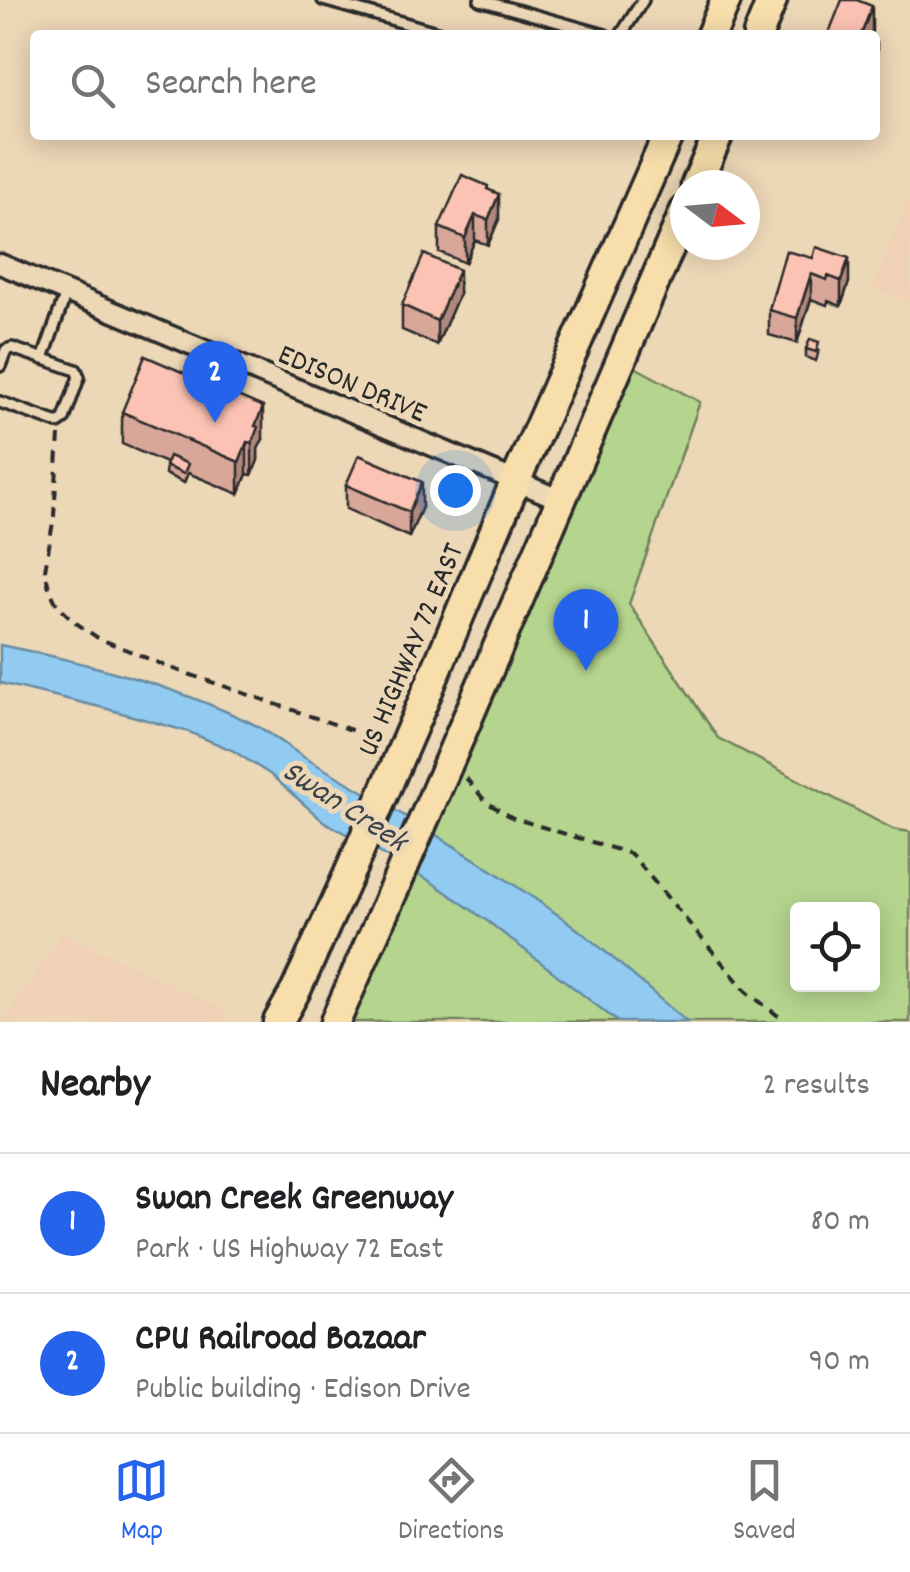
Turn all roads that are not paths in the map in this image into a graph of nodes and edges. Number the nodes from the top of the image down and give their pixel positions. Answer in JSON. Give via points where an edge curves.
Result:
{"nodes":[{"id":1,"x":323,"y":0,"type":"edge"},
{"id":2,"x":480,"y":0,"type":"edge"},
{"id":3,"x":643,"y":0,"type":"edge"},
{"id":4,"x":726,"y":0,"type":"edge"},
{"id":5,"x":772,"y":0,"type":"edge"},
{"id":6,"x":429,"y":30,"type":"edge"},
{"id":7,"x":587,"y":30,"type":"edge"},
{"id":8,"x":624,"y":30,"type":"edge"},
{"id":9,"x":713,"y":30,"type":"edge"},
{"id":10,"x":760,"y":30,"type":"edge"},
{"id":11,"x":666,"y":140,"type":"edge"},
{"id":12,"x":716,"y":140,"type":"edge"},
{"id":13,"x":703,"y":170,"type":"edge"},
{"id":14,"x":670,"y":245,"type":"edge"},
{"id":15,"x":0,"y":264,"type":"edge"},
{"id":16,"x":67,"y":290,"type":"junction"},
{"id":17,"x":43,"y":359,"type":"junction"},
{"id":18,"x":0,"y":366,"type":"edge"},
{"id":19,"x":0,"y":402,"type":"edge"},
{"id":20,"x":516,"y":480,"type":"junction"},
{"id":21,"x":562,"y":500,"type":"junction"},
{"id":22,"x":278,"y":1022,"type":"edge"},
{"id":23,"x":336,"y":1022,"type":"edge"}],
"edges":[{"from":1,"to":6,"type":"lane"},
{"from":2,"to":7,"type":"lane"},
{"from":3,"to":8,"type":"lane"},
{"from":4,"to":9,"type":"highway"},
{"from":5,"to":10,"type":"highway"},
{"from":11,"to":20,"type":"highway","name":"US HIGHWAY 72 EAST"},
{"from":12,"to":13,"type":"highway"},
{"from":14,"to":21,"type":"highway"},
{"from":15,"to":16,"type":"street","name":"EDISON DRIVE"},
{"from":16,"to":17,"type":"lane"},
{"from":16,"to":20,"type":"street","name":"EDISON DRIVE"},
{"from":17,"to":18,"type":"lane","via":[[12,348]]},
{"from":17,"to":19,"type":"lane","via":[[76,370],[64,419]]},
{"from":20,"to":21,"type":"street","name":"EDISON DRIVE"},
{"from":20,"to":22,"type":"highway","name":"US HIGHWAY 72 EAST","bridge":true,"via":[[352,868]]},
{"from":21,"to":23,"type":"highway","bridge":true}]}
